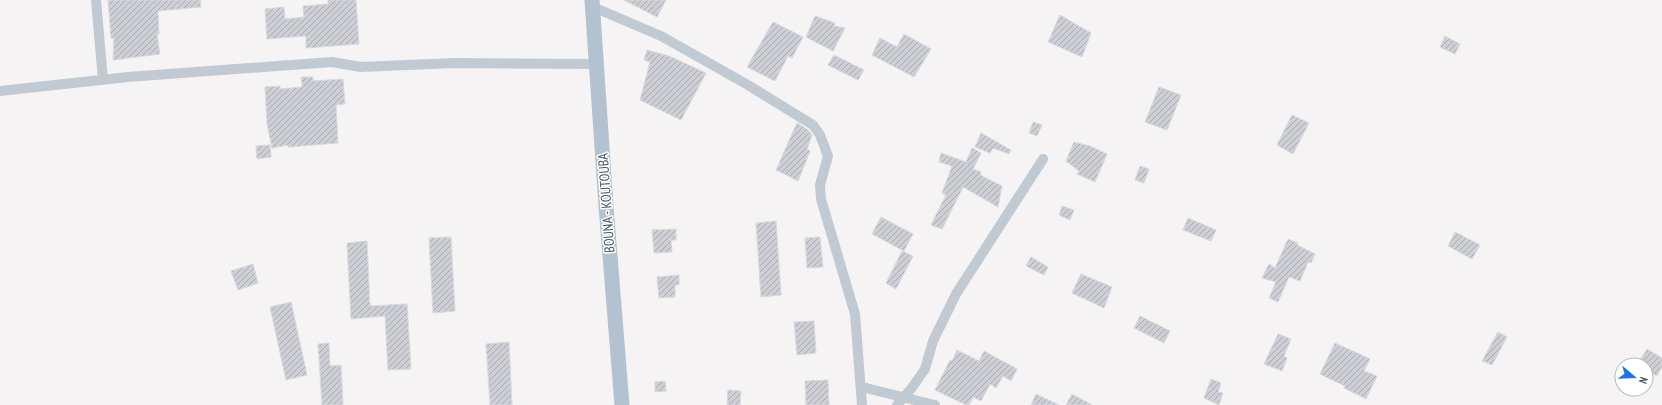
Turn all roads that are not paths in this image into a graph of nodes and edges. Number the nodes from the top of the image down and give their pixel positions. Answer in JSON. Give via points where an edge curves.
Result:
{"nodes":[{"id":1,"x":96,"y":0,"type":"edge"},
{"id":2,"x":593,"y":3,"type":"edge"},
{"id":3,"x":597,"y":64,"type":"junction"},
{"id":4,"x":103,"y":80,"type":"junction"},
{"id":5,"x":0,"y":91,"type":"edge"},
{"id":6,"x":1043,"y":160,"type":"dead end"},
{"id":7,"x":862,"y":387,"type":"junction"},
{"id":8,"x":904,"y":396,"type":"junction"},
{"id":9,"x":622,"y":405,"type":"edge"},
{"id":10,"x":862,"y":405,"type":"edge"},
{"id":11,"x":897,"y":405,"type":"edge"},
{"id":12,"x":935,"y":405,"type":"edge"}],
"edges":[{"from":1,"to":4,"type":"street"},
{"from":2,"to":3,"type":"main road","name":"BOUNA - KOUTOUBA"},
{"from":2,"to":7,"type":"street","via":[[661,36],[813,125],[828,156],[820,185],[821,199],[855,314]]},
{"from":3,"to":4,"type":"street","via":[[454,63],[361,68],[332,62]]},
{"from":3,"to":9,"type":"main road","name":"BOUNA - KOUTOUBA"},
{"from":4,"to":5,"type":"street"},
{"from":6,"to":8,"type":"street","via":[[956,294],[933,341],[925,368]]},
{"from":7,"to":8,"type":"street"},
{"from":7,"to":10,"type":"street"},
{"from":8,"to":11,"type":"street"},
{"from":8,"to":12,"type":"street"}]}
